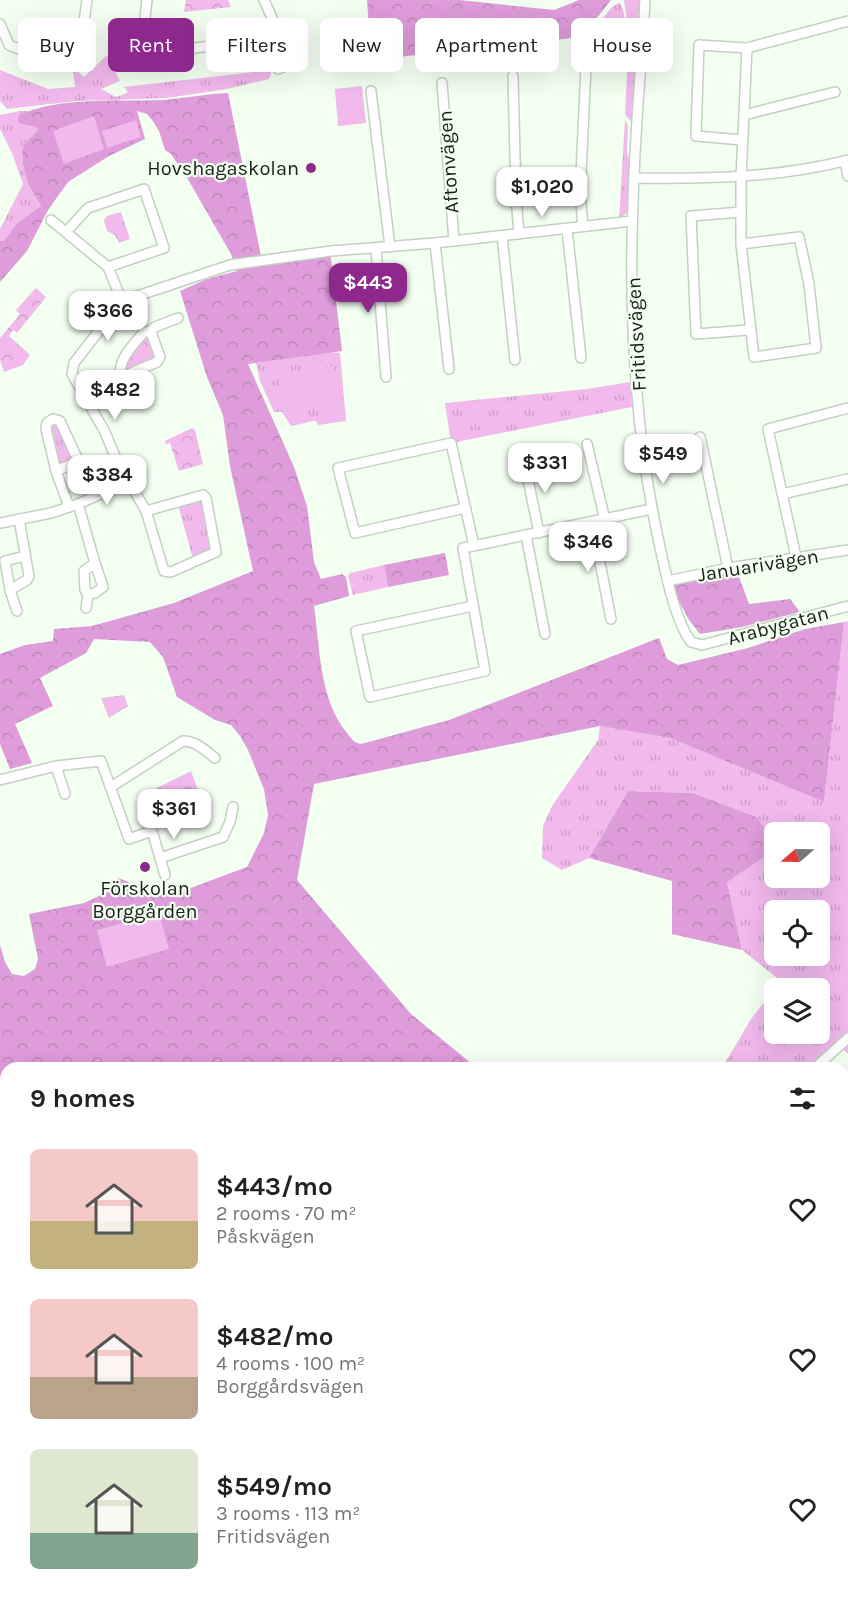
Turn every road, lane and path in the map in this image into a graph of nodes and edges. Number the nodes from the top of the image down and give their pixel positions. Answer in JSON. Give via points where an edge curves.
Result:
{"nodes":[{"id":1,"x":87,"y":0,"type":"edge"},
{"id":2,"x":147,"y":0,"type":"edge"},
{"id":3,"x":264,"y":0,"type":"edge"},
{"id":4,"x":645,"y":0,"type":"edge"},
{"id":5,"x":145,"y":18,"type":"edge"},
{"id":6,"x":848,"y":21,"type":"edge"},
{"id":7,"x":0,"y":24,"type":"edge"},
{"id":8,"x":194,"y":48,"type":"edge"},
{"id":9,"x":747,"y":48,"type":"junction"},
{"id":10,"x":586,"y":72,"type":"edge"},
{"id":11,"x":513,"y":76,"type":"dead end"},
{"id":12,"x":442,"y":83,"type":"dead end"},
{"id":13,"x":371,"y":91,"type":"dead end"},
{"id":14,"x":835,"y":92,"type":"dead end"},
{"id":15,"x":744,"y":115,"type":"junction"},
{"id":16,"x":742,"y":140,"type":"junction"},
{"id":17,"x":847,"y":161,"type":"edge"},
{"id":18,"x":848,"y":176,"type":"edge"},
{"id":19,"x":634,"y":178,"type":"junction"},
{"id":20,"x":741,"y":178,"type":"junction"},
{"id":21,"x":741,"y":212,"type":"junction"},
{"id":22,"x":51,"y":220,"type":"dead end"},
{"id":23,"x":633,"y":221,"type":"junction"},
{"id":24,"x":583,"y":226,"type":"junction"},
{"id":25,"x":567,"y":229,"type":"junction"},
{"id":26,"x":67,"y":231,"type":"junction"},
{"id":27,"x":519,"y":234,"type":"junction"},
{"id":28,"x":502,"y":236,"type":"junction"},
{"id":29,"x":454,"y":241,"type":"junction"},
{"id":30,"x":435,"y":243,"type":"junction"},
{"id":31,"x":741,"y":244,"type":"junction"},
{"id":32,"x":390,"y":248,"type":"junction"},
{"id":33,"x":376,"y":249,"type":"junction"},
{"id":34,"x":108,"y":267,"type":"junction"},
{"id":35,"x":122,"y":302,"type":"junction"},
{"id":36,"x":178,"y":318,"type":"dead end"},
{"id":37,"x":749,"y":330,"type":"junction"},
{"id":38,"x":150,"y":331,"type":"junction"},
{"id":39,"x":581,"y":358,"type":"dead end"},
{"id":40,"x":515,"y":360,"type":"dead end"},
{"id":41,"x":449,"y":369,"type":"dead end"},
{"id":42,"x":121,"y":377,"type":"junction"},
{"id":43,"x":386,"y":377,"type":"dead end"},
{"id":44,"x":85,"y":393,"type":"junction"},
{"id":45,"x":848,"y":408,"type":"edge"},
{"id":46,"x":700,"y":437,"type":"dead end"},
{"id":47,"x":587,"y":444,"type":"dead end"},
{"id":48,"x":524,"y":460,"type":"dead end"},
{"id":49,"x":56,"y":471,"type":"junction"},
{"id":50,"x":848,"y":478,"type":"edge"},
{"id":51,"x":126,"y":483,"type":"junction"},
{"id":52,"x":782,"y":494,"type":"junction"},
{"id":53,"x":73,"y":506,"type":"junction"},
{"id":54,"x":465,"y":508,"type":"junction"},
{"id":55,"x":652,"y":509,"type":"junction"},
{"id":56,"x":146,"y":511,"type":"junction"},
{"id":57,"x":19,"y":519,"type":"junction"},
{"id":58,"x":605,"y":519,"type":"junction"},
{"id":59,"x":592,"y":522,"type":"junction"},
{"id":60,"x":0,"y":524,"type":"edge"},
{"id":61,"x":539,"y":533,"type":"junction"},
{"id":62,"x":526,"y":535,"type":"junction"},
{"id":63,"x":474,"y":546,"type":"junction"},
{"id":64,"x":848,"y":550,"type":"edge"},
{"id":65,"x":25,"y":556,"type":"junction"},
{"id":66,"x":796,"y":557,"type":"junction"},
{"id":67,"x":95,"y":563,"type":"junction"},
{"id":68,"x":728,"y":568,"type":"junction"},
{"id":69,"x":668,"y":581,"type":"junction"},
{"id":70,"x":10,"y":590,"type":"junction"},
{"id":71,"x":88,"y":595,"type":"junction"},
{"id":72,"x":473,"y":606,"type":"junction"},
{"id":73,"x":848,"y":606,"type":"edge"},
{"id":74,"x":86,"y":608,"type":"dead end"},
{"id":75,"x":17,"y":611,"type":"dead end"},
{"id":76,"x":611,"y":619,"type":"dead end"},
{"id":77,"x":545,"y":634,"type":"dead end"},
{"id":78,"x":709,"y":644,"type":"joint"},
{"id":79,"x":215,"y":758,"type":"dead end"},
{"id":80,"x":56,"y":766,"type":"junction"},
{"id":81,"x":0,"y":780,"type":"edge"},
{"id":82,"x":111,"y":787,"type":"junction"},
{"id":83,"x":65,"y":794,"type":"dead end"},
{"id":84,"x":233,"y":807,"type":"dead end"},
{"id":85,"x":160,"y":858,"type":"junction"},
{"id":86,"x":165,"y":875,"type":"dead end"},
{"id":87,"x":848,"y":1038,"type":"edge"},
{"id":88,"x":822,"y":1062,"type":"edge"}],
"edges":[{"from":1,"to":7,"type":"street","via":[[81,44],[64,61],[52,62],[9,45]]},
{"from":2,"to":5,"type":"street"},
{"from":3,"to":8,"type":"street","via":[[279,35]]},
{"from":4,"to":19,"type":"street","name":"Fritidsvägen"},
{"from":6,"to":9,"type":"street"},
{"from":9,"to":15,"type":"street"},
{"from":9,"to":16,"type":"street","via":[[699,45],[696,136]]},
{"from":10,"to":24,"type":"street","via":[[580,194]]},
{"from":11,"to":27,"type":"street"},
{"from":12,"to":29,"type":"street","name":"Aftonvägen"},
{"from":13,"to":32,"type":"street"},
{"from":14,"to":15,"type":"street"},
{"from":15,"to":16,"type":"street"},
{"from":16,"to":20,"type":"street"},
{"from":17,"to":18,"type":"street"},
{"from":17,"to":20,"type":"street"},
{"from":19,"to":20,"type":"street"},
{"from":19,"to":23,"type":"street","name":"Fritidsvägen"},
{"from":20,"to":21,"type":"street"},
{"from":21,"to":31,"type":"street"},
{"from":21,"to":37,"type":"street","via":[[691,216],[696,334]]},
{"from":22,"to":26,"type":"street"},
{"from":23,"to":24,"type":"street"},
{"from":23,"to":55,"type":"street","name":"Fritidsvägen","via":[[633,337]]},
{"from":24,"to":25,"type":"street"},
{"from":25,"to":27,"type":"street"},
{"from":25,"to":39,"type":"street"},
{"from":26,"to":34,"type":"street"},
{"from":26,"to":34,"type":"street","via":[[88,208],[144,189],[164,248]]},
{"from":27,"to":28,"type":"street"},
{"from":28,"to":29,"type":"street"},
{"from":28,"to":40,"type":"street"},
{"from":29,"to":30,"type":"street"},
{"from":30,"to":32,"type":"street"},
{"from":30,"to":41,"type":"street"},
{"from":31,"to":37,"type":"street"},
{"from":31,"to":37,"type":"street","via":[[799,237],[816,348],[754,357]]},
{"from":32,"to":33,"type":"street"},
{"from":33,"to":35,"type":"street","via":[[230,265]]},
{"from":33,"to":43,"type":"street"},
{"from":34,"to":35,"type":"street"},
{"from":35,"to":44,"type":"street","via":[[74,363],[72,374]]},
{"from":36,"to":38,"type":"street"},
{"from":38,"to":42,"type":"street","via":[[142,334],[123,359]]},
{"from":38,"to":42,"type":"street","via":[[159,360]]},
{"from":42,"to":44,"type":"street"},
{"from":44,"to":51,"type":"street"},
{"from":45,"to":52,"type":"street","via":[[768,429]]},
{"from":46,"to":68,"type":"street"},
{"from":47,"to":58,"type":"street"},
{"from":48,"to":61,"type":"street"},
{"from":49,"to":49,"type":"street","via":[[46,429],[53,419],[60,422],[77,458],[75,463]]},
{"from":49,"to":53,"type":"street"},
{"from":50,"to":52,"type":"street"},
{"from":51,"to":53,"type":"street"},
{"from":51,"to":56,"type":"street"},
{"from":52,"to":66,"type":"street"},
{"from":53,"to":57,"type":"street"},
{"from":53,"to":67,"type":"street"},
{"from":54,"to":54,"type":"street","via":[[451,443],[338,468],[355,532]]},
{"from":54,"to":63,"type":"street"},
{"from":55,"to":58,"type":"street"},
{"from":55,"to":69,"type":"street","name":"Fritidsvägen"},
{"from":56,"to":56,"type":"street","via":[[166,572],[216,552],[203,495]]},
{"from":57,"to":60,"type":"street"},
{"from":57,"to":65,"type":"street"},
{"from":58,"to":59,"type":"street"},
{"from":59,"to":61,"type":"street"},
{"from":59,"to":76,"type":"street"},
{"from":61,"to":62,"type":"street"},
{"from":62,"to":63,"type":"street"},
{"from":62,"to":77,"type":"street"},
{"from":63,"to":72,"type":"street","via":[[462,548]]},
{"from":64,"to":66,"type":"street","name":"Januarivägen"},
{"from":65,"to":70,"type":"street","via":[[28,578]]},
{"from":65,"to":70,"type":"street","via":[[5,561]]},
{"from":66,"to":68,"type":"street","name":"Januarivägen"},
{"from":67,"to":71,"type":"street","via":[[84,571]]},
{"from":67,"to":71,"type":"street","via":[[103,587]]},
{"from":68,"to":69,"type":"street","name":"Januarivägen"},
{"from":69,"to":78,"type":"street","name":"Fritidsvägen","via":[[686,635],[696,644]]},
{"from":70,"to":75,"type":"street"},
{"from":71,"to":74,"type":"street"},
{"from":72,"to":72,"type":"street","via":[[485,671],[370,697],[356,631]]},
{"from":73,"to":78,"type":"street","name":"Arabygatan"},
{"from":79,"to":82,"type":"street","via":[[190,741],[183,741]]},
{"from":80,"to":81,"type":"street"},
{"from":80,"to":82,"type":"street","via":[[101,761]]},
{"from":80,"to":83,"type":"street"},
{"from":82,"to":85,"type":"street","via":[[129,839],[152,831]]},
{"from":84,"to":85,"type":"street","via":[[223,837]]},
{"from":85,"to":86,"type":"street"},
{"from":87,"to":88,"type":"street"}]}
